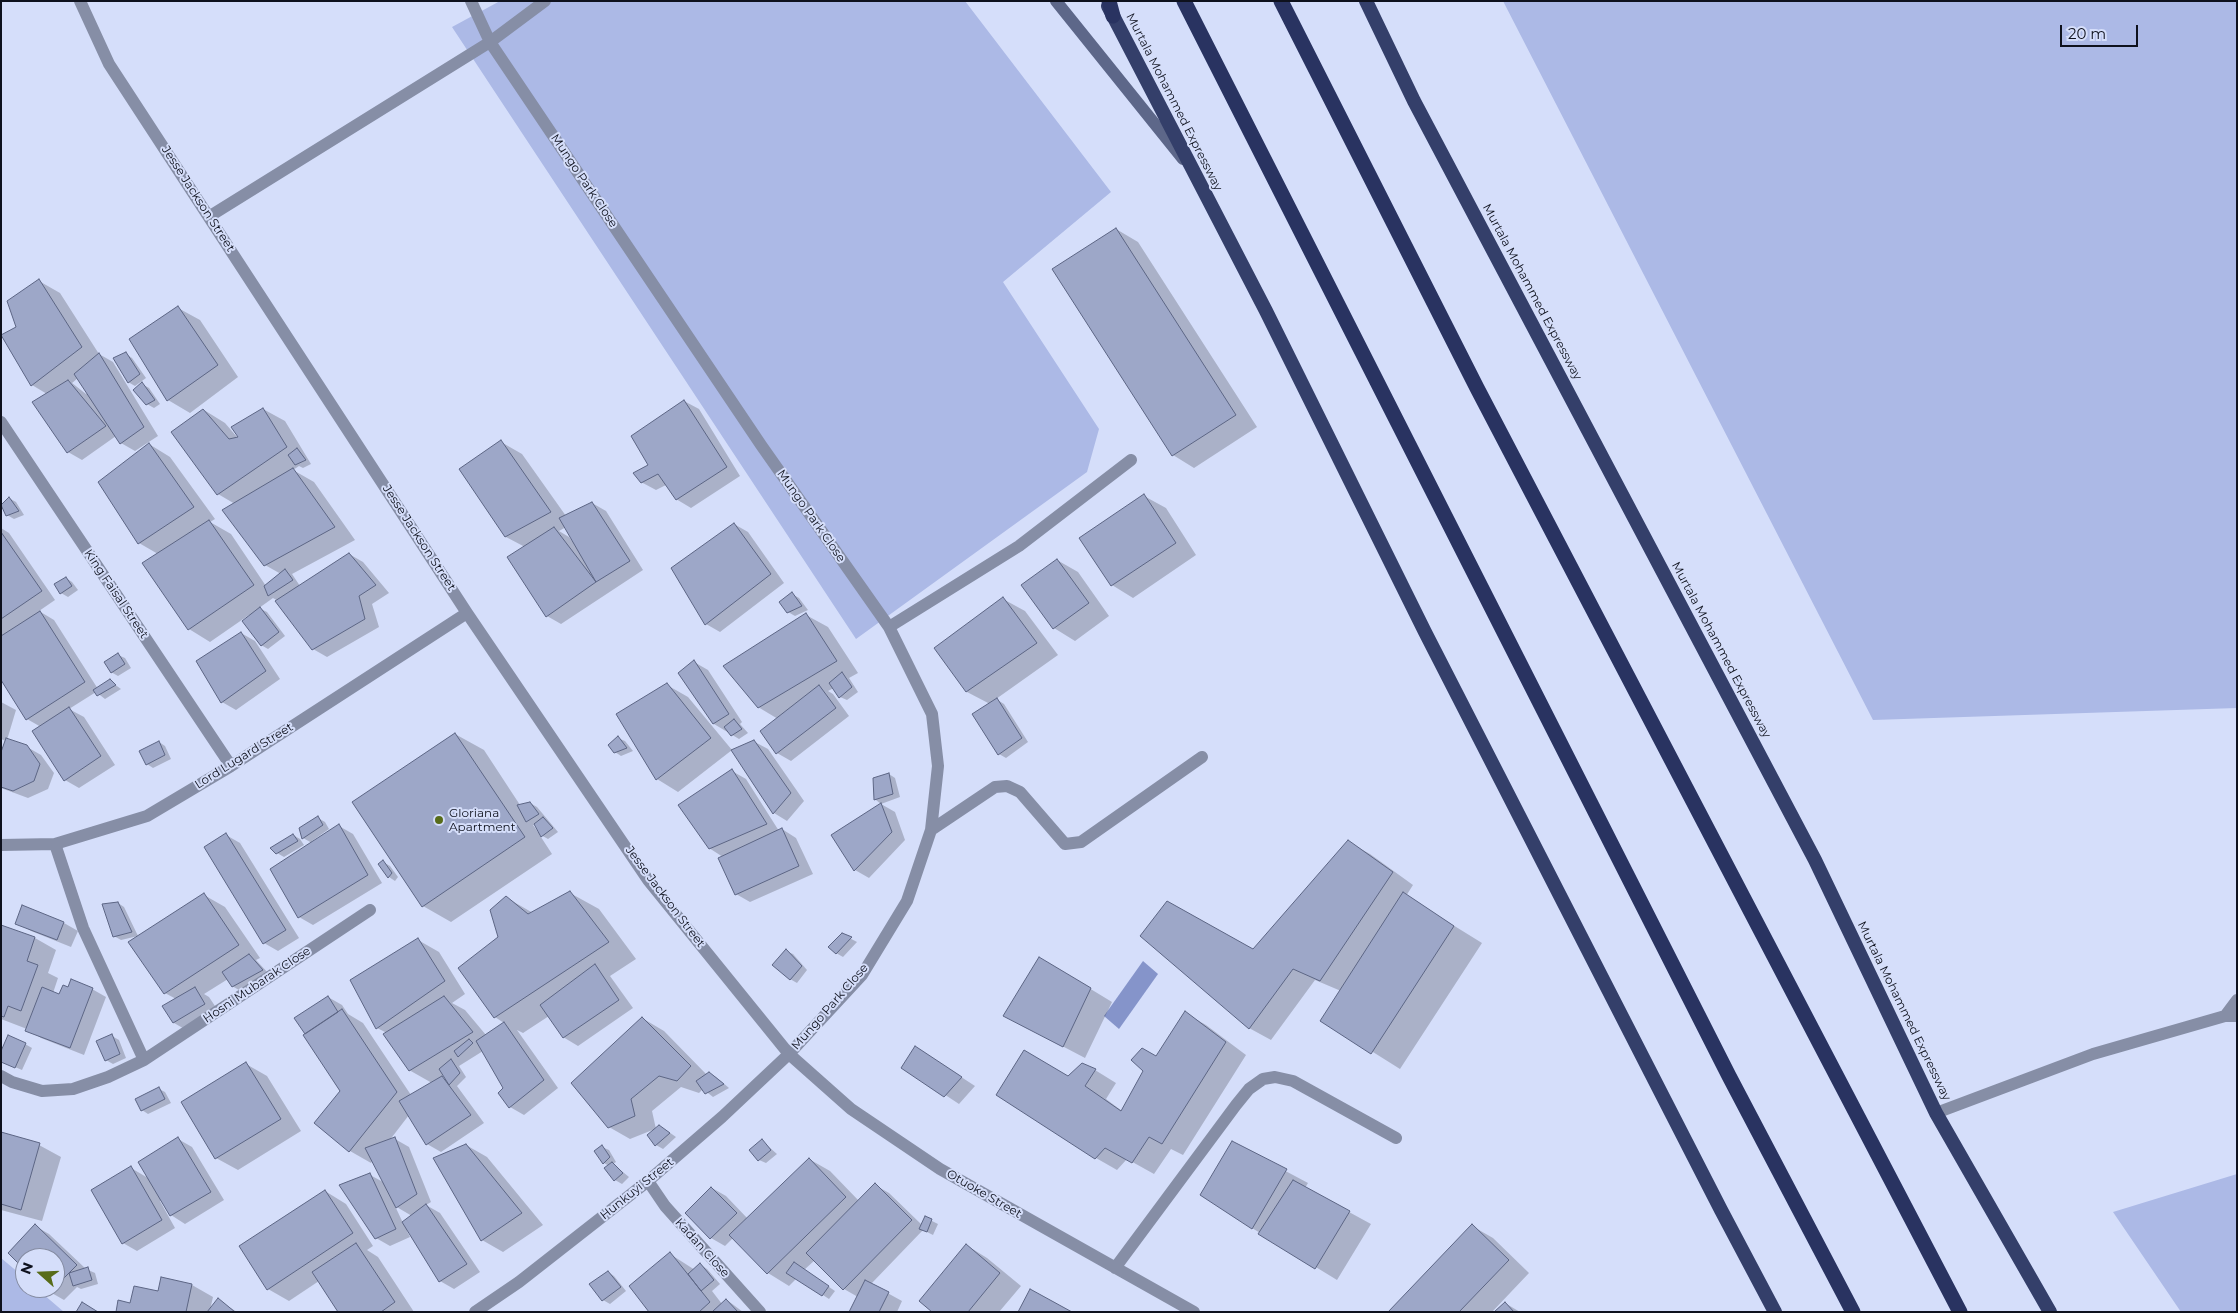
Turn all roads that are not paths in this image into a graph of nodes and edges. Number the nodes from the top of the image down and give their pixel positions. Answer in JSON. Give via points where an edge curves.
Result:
{"nodes":[{"id":1,"x":80,"y":1,"type":"edge"},
{"id":2,"x":471,"y":1,"type":"edge"},
{"id":3,"x":545,"y":1,"type":"edge"},
{"id":4,"x":1056,"y":1,"type":"edge"},
{"id":5,"x":1107,"y":1,"type":"edge"},
{"id":6,"x":1184,"y":1,"type":"edge"},
{"id":7,"x":1280,"y":1,"type":"edge"},
{"id":8,"x":1366,"y":1,"type":"edge"},
{"id":9,"x":1113,"y":16,"type":"joint"},
{"id":10,"x":490,"y":42,"type":"junction"},
{"id":11,"x":1190,"y":168,"type":"junction"},
{"id":12,"x":210,"y":216,"type":"junction"},
{"id":13,"x":1,"y":422,"type":"edge"},
{"id":14,"x":1131,"y":460,"type":"dead end"},
{"id":15,"x":467,"y":614,"type":"junction"},
{"id":16,"x":889,"y":627,"type":"junction"},
{"id":17,"x":1202,"y":757,"type":"dead end"},
{"id":18,"x":231,"y":766,"type":"junction"},
{"id":19,"x":931,"y":830,"type":"junction"},
{"id":20,"x":54,"y":844,"type":"junction"},
{"id":21,"x":1,"y":845,"type":"edge"},
{"id":22,"x":370,"y":910,"type":"dead end"},
{"id":23,"x":2237,"y":1000,"type":"edge"},
{"id":24,"x":2231,"y":1016,"type":"edge"},
{"id":25,"x":789,"y":1054,"type":"junction"},
{"id":26,"x":144,"y":1060,"type":"junction"},
{"id":27,"x":1,"y":1076,"type":"edge"},
{"id":28,"x":1936,"y":1113,"type":"junction"},
{"id":29,"x":1396,"y":1138,"type":"dead end"},
{"id":30,"x":648,"y":1181,"type":"junction"},
{"id":31,"x":1115,"y":1268,"type":"junction"},
{"id":32,"x":475,"y":1312,"type":"edge"},
{"id":33,"x":760,"y":1312,"type":"edge"},
{"id":34,"x":1194,"y":1312,"type":"edge"},
{"id":35,"x":1775,"y":1312,"type":"edge"},
{"id":36,"x":1853,"y":1312,"type":"edge"},
{"id":37,"x":1960,"y":1312,"type":"edge"},
{"id":38,"x":2050,"y":1312,"type":"edge"}],
"edges":[{"from":1,"to":12,"type":"street","name":"Jesse Jackson Street","via":[[110,64]]},
{"from":2,"to":10,"type":"street","name":"Mungo Park Close"},
{"from":3,"to":10,"type":"street"},
{"from":4,"to":11,"type":"main road"},
{"from":5,"to":9,"type":"highway"},
{"from":6,"to":36,"type":"highway","via":[[1729,1076]]},
{"from":7,"to":37,"type":"highway","via":[[1477,388]]},
{"from":8,"to":28,"type":"highway","name":"Murtala Mohammed Expressway","via":[[1414,101],[1815,860]]},
{"from":9,"to":11,"type":"highway","name":"Murtala Mohammed Expressway"},
{"from":10,"to":12,"type":"street"},
{"from":10,"to":16,"type":"street","name":"Mungo Park Close"},
{"from":11,"to":35,"type":"highway","name":"Murtala Mohammed Expressway","via":[[1266,311],[1434,650]]},
{"from":12,"to":15,"type":"street","name":"Jesse Jackson Street"},
{"from":13,"to":18,"type":"street","name":"King Faisal Street"},
{"from":14,"to":16,"type":"street","via":[[1019,546]]},
{"from":15,"to":18,"type":"street","name":"Lord Lugard Street"},
{"from":15,"to":25,"type":"street","name":"Jesse Jackson Street","via":[[648,880]]},
{"from":16,"to":19,"type":"street","name":"Mungo Park Close","via":[[932,714],[938,766]]},
{"from":17,"to":19,"type":"street","via":[[1081,842],[1065,844],[1020,792],[1007,786],[994,787]]},
{"from":18,"to":20,"type":"street","name":"Lord Lugard Street","via":[[147,816]]},
{"from":19,"to":25,"type":"street","name":"Mungo Park Close","via":[[907,901],[862,975]]},
{"from":20,"to":21,"type":"street","name":"Lord Lugard Street"},
{"from":20,"to":26,"type":"street","via":[[83,928]]},
{"from":22,"to":26,"type":"street","name":"Hosni Mubarak Close"},
{"from":23,"to":24,"type":"street"},
{"from":24,"to":28,"type":"street","via":[[2093,1054]]},
{"from":25,"to":30,"type":"street","name":"Hunkuyi Street"},
{"from":25,"to":31,"type":"street","name":"Otuoke Street","via":[[851,1109],[940,1169]]},
{"from":26,"to":27,"type":"street","name":"Hosni Mubarak Close","via":[[73,1089],[42,1090]]},
{"from":28,"to":38,"type":"highway","name":"Murtala Mohammed Expressway"},
{"from":29,"to":31,"type":"street","via":[[1293,1081],[1275,1077],[1263,1079],[1249,1089],[1236,1105]]},
{"from":30,"to":32,"type":"street","name":"Hunkuyi Street","via":[[520,1282]]},
{"from":30,"to":33,"type":"street","name":"Kadan Close","via":[[665,1206]]},
{"from":31,"to":34,"type":"street","name":"Otuoke Street"}]}
